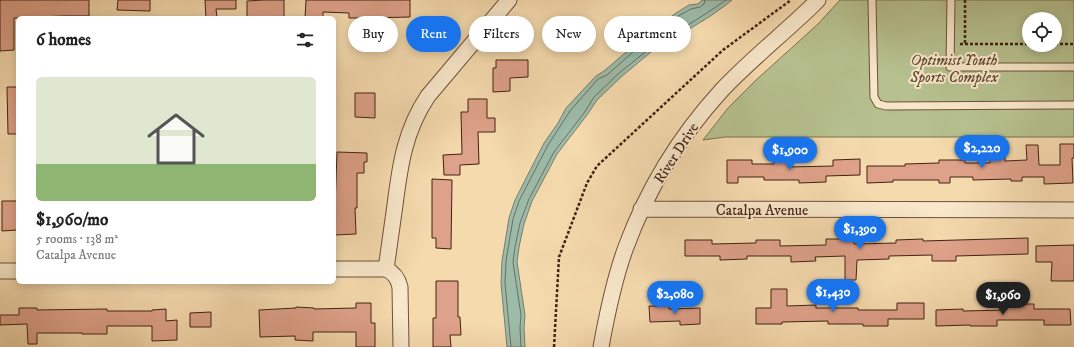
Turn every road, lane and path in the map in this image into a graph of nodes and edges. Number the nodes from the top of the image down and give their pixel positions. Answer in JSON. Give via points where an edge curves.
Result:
{"nodes":[{"id":1,"x":509,"y":0,"type":"edge"},
{"id":2,"x":791,"y":0,"type":"edge"},
{"id":3,"x":818,"y":0,"type":"edge"},
{"id":4,"x":872,"y":0,"type":"edge"},
{"id":5,"x":951,"y":0,"type":"edge"},
{"id":6,"x":965,"y":0,"type":"edge"},
{"id":7,"x":957,"y":44,"type":"dead end"},
{"id":8,"x":964,"y":44,"type":"junction"},
{"id":9,"x":1022,"y":44,"type":"edge"},
{"id":10,"x":1062,"y":44,"type":"edge"},
{"id":11,"x":1074,"y":44,"type":"edge"},
{"id":12,"x":1074,"y":67,"type":"edge"},
{"id":13,"x":1074,"y":105,"type":"edge"},
{"id":14,"x":641,"y":210,"type":"junction"},
{"id":15,"x":1074,"y":210,"type":"edge"},
{"id":16,"x":336,"y":269,"type":"edge"},
{"id":17,"x":386,"y":269,"type":"junction"},
{"id":18,"x":0,"y":271,"type":"edge"},
{"id":19,"x":16,"y":271,"type":"edge"},
{"id":20,"x":401,"y":347,"type":"edge"},
{"id":21,"x":554,"y":347,"type":"edge"},
{"id":22,"x":601,"y":347,"type":"edge"}],
"edges":[{"from":1,"to":17,"type":"street","via":[[419,110],[402,156]]},
{"from":2,"to":21,"type":"path","via":[[724,50],[597,166],[587,182],[559,257]]},
{"from":3,"to":14,"type":"street","name":"River Drive","via":[[722,90],[675,149]]},
{"from":4,"to":13,"type":"lane","via":[[874,97],[878,104]]},
{"from":5,"to":12,"type":"lane","via":[[950,67]]},
{"from":6,"to":8,"type":"path"},
{"from":7,"to":8,"type":"path"},
{"from":8,"to":9,"type":"path"},
{"from":10,"to":11,"type":"path"},
{"from":14,"to":15,"type":"street","name":"Catalpa Avenue"},
{"from":14,"to":22,"type":"street","name":"River Drive","via":[[616,280]]},
{"from":16,"to":17,"type":"street"},
{"from":17,"to":20,"type":"street","via":[[398,279],[400,287]]},
{"from":18,"to":19,"type":"street"}]}
